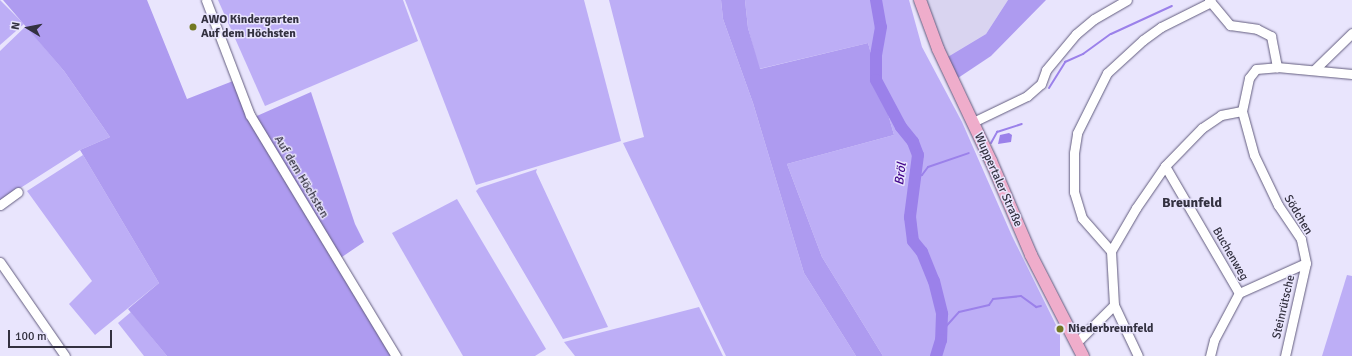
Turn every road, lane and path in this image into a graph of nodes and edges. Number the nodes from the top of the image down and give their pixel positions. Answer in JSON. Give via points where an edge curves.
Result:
{"nodes":[{"id":1,"x":206,"y":0,"type":"edge"},
{"id":2,"x":920,"y":0,"type":"edge"},
{"id":3,"x":1127,"y":0,"type":"edge"},
{"id":4,"x":1210,"y":1,"type":"edge"},
{"id":5,"x":1352,"y":33,"type":"edge"},
{"id":6,"x":1277,"y":67,"type":"junction"},
{"id":7,"x":1314,"y":70,"type":"junction"},
{"id":8,"x":1352,"y":74,"type":"edge"},
{"id":9,"x":1242,"y":111,"type":"junction"},
{"id":10,"x":973,"y":122,"type":"junction"},
{"id":11,"x":1165,"y":166,"type":"junction"},
{"id":12,"x":18,"y":192,"type":"dead end"},
{"id":13,"x":0,"y":205,"type":"edge"},
{"id":14,"x":1111,"y":251,"type":"junction"},
{"id":15,"x":0,"y":262,"type":"edge"},
{"id":16,"x":1306,"y":263,"type":"junction"},
{"id":17,"x":1239,"y":293,"type":"junction"},
{"id":18,"x":1114,"y":306,"type":"junction"},
{"id":19,"x":1078,"y":342,"type":"junction"},
{"id":20,"x":65,"y":356,"type":"edge"},
{"id":21,"x":396,"y":356,"type":"edge"},
{"id":22,"x":1083,"y":356,"type":"edge"},
{"id":23,"x":1138,"y":356,"type":"edge"},
{"id":24,"x":1210,"y":356,"type":"edge"},
{"id":25,"x":1285,"y":356,"type":"edge"}],
"edges":[{"from":1,"to":21,"type":"street","name":"Auf dem Höchsten","via":[[250,115]]},
{"from":2,"to":10,"type":"main road","name":"Wuppertaler Straße","via":[[938,49]]},
{"from":3,"to":10,"type":"street","via":[[1094,19],[1076,34],[1046,70],[1041,84],[1027,96]]},
{"from":4,"to":6,"type":"street","via":[[1230,25],[1257,29],[1271,36]]},
{"from":4,"to":14,"type":"street","via":[[1161,26],[1142,40],[1107,74],[1077,133],[1074,192],[1082,218]]},
{"from":5,"to":7,"type":"street"},
{"from":6,"to":7,"type":"street"},
{"from":6,"to":9,"type":"street","via":[[1256,69],[1249,78]]},
{"from":7,"to":8,"type":"street"},
{"from":9,"to":11,"type":"street","via":[[1220,115],[1202,128]]},
{"from":9,"to":16,"type":"street","name":"Södchen","via":[[1254,155],[1278,205],[1301,239]]},
{"from":10,"to":19,"type":"main road","name":"Wuppertaler Straße","via":[[1031,255]]},
{"from":11,"to":14,"type":"street"},
{"from":11,"to":17,"type":"street","name":"Buchenweg"},
{"from":12,"to":13,"type":"street"},
{"from":14,"to":18,"type":"street"},
{"from":15,"to":20,"type":"street"},
{"from":16,"to":17,"type":"street"},
{"from":16,"to":25,"type":"street","name":"Steinrütsche"},
{"from":17,"to":24,"type":"street","name":"Buchenweg","via":[[1214,340]]},
{"from":18,"to":19,"type":"street"},
{"from":18,"to":23,"type":"street"},
{"from":19,"to":22,"type":"main road","name":"Wuppertaler Straße"}]}
